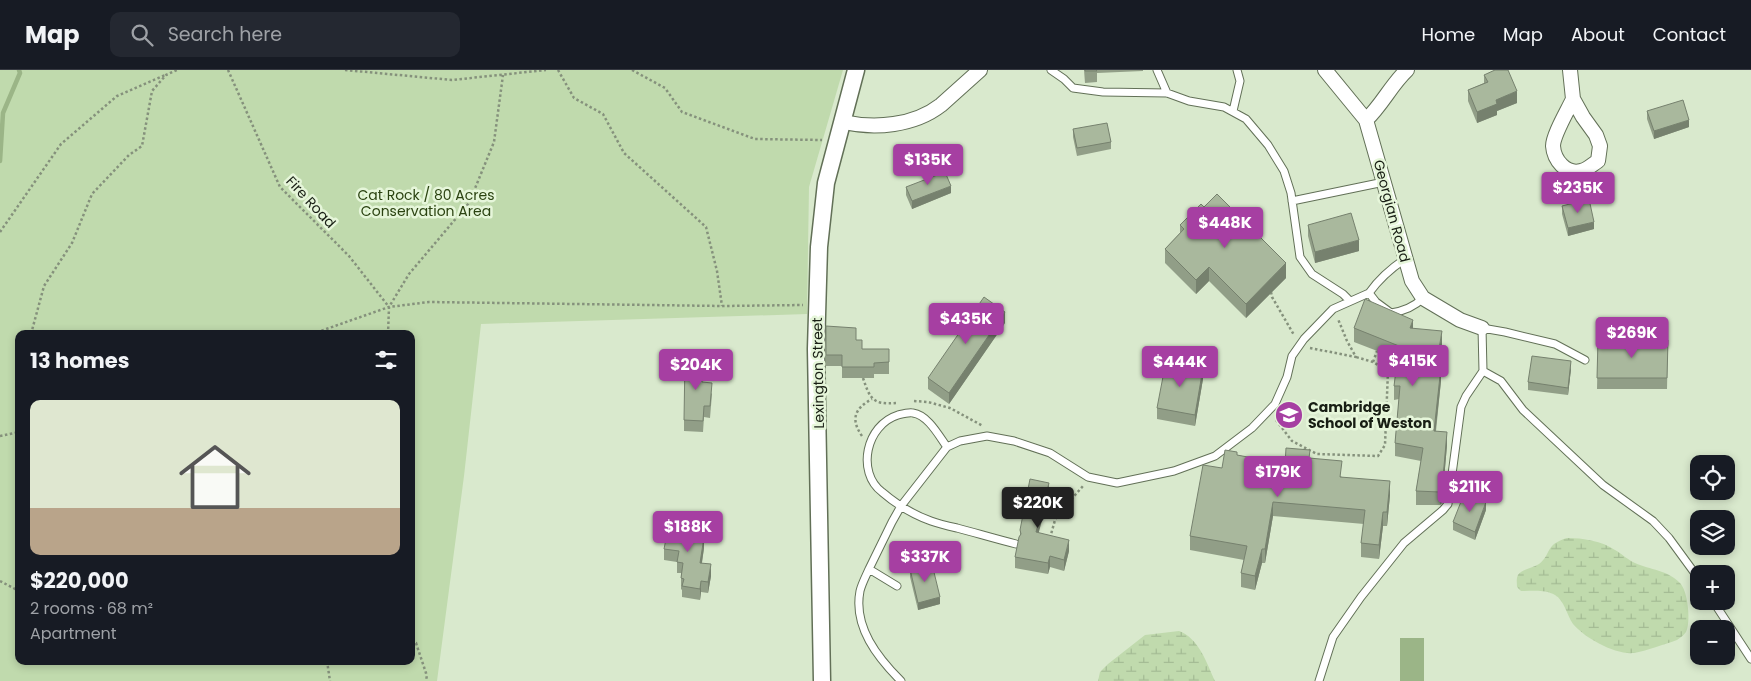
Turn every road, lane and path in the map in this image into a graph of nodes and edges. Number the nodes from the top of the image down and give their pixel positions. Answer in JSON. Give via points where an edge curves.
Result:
{"nodes":[{"id":1,"x":176,"y":70,"type":"edge"},
{"id":2,"x":228,"y":70,"type":"edge"},
{"id":3,"x":345,"y":70,"type":"edge"},
{"id":4,"x":546,"y":70,"type":"edge"},
{"id":5,"x":558,"y":70,"type":"edge"},
{"id":6,"x":632,"y":70,"type":"edge"},
{"id":7,"x":856,"y":70,"type":"edge"},
{"id":8,"x":980,"y":70,"type":"edge"},
{"id":9,"x":1051,"y":70,"type":"edge"},
{"id":10,"x":1158,"y":70,"type":"edge"},
{"id":11,"x":1237,"y":70,"type":"edge"},
{"id":12,"x":1325,"y":70,"type":"edge"},
{"id":13,"x":1407,"y":70,"type":"edge"},
{"id":14,"x":1570,"y":70,"type":"edge"},
{"id":15,"x":503,"y":75,"type":"junction"},
{"id":16,"x":1167,"y":93,"type":"junction"},
{"id":17,"x":1573,"y":99,"type":"junction"},
{"id":18,"x":1233,"y":111,"type":"junction"},
{"id":19,"x":1366,"y":120,"type":"junction"},
{"id":20,"x":843,"y":122,"type":"junction"},
{"id":21,"x":838,"y":140,"type":"junction"},
{"id":22,"x":1384,"y":182,"type":"junction"},
{"id":23,"x":1292,"y":201,"type":"junction"},
{"id":24,"x":0,"y":232,"type":"edge"},
{"id":25,"x":1405,"y":259,"type":"junction"},
{"id":26,"x":1271,"y":292,"type":"edge"},
{"id":27,"x":1369,"y":293,"type":"junction"},
{"id":28,"x":1423,"y":298,"type":"junction"},
{"id":29,"x":1350,"y":302,"type":"junction"},
{"id":30,"x":817,"y":305,"type":"junction"},
{"id":31,"x":722,"y":306,"type":"junction"},
{"id":32,"x":389,"y":307,"type":"junction"},
{"id":33,"x":1333,"y":309,"type":"junction"},
{"id":34,"x":1482,"y":328,"type":"junction"},
{"id":35,"x":32,"y":330,"type":"edge"},
{"id":36,"x":323,"y":330,"type":"edge"},
{"id":37,"x":388,"y":330,"type":"edge"},
{"id":38,"x":1300,"y":346,"type":"junction"},
{"id":39,"x":1377,"y":351,"type":"edge"},
{"id":40,"x":1356,"y":357,"type":"junction"},
{"id":41,"x":1585,"y":360,"type":"dead end"},
{"id":42,"x":1373,"y":362,"type":"junction"},
{"id":43,"x":1483,"y":371,"type":"junction"},
{"id":44,"x":872,"y":399,"type":"dead end"},
{"id":45,"x":1270,"y":410,"type":"junction"},
{"id":46,"x":15,"y":433,"type":"edge"},
{"id":47,"x":0,"y":436,"type":"edge"},
{"id":48,"x":871,"y":439,"type":"junction"},
{"id":49,"x":947,"y":447,"type":"junction"},
{"id":50,"x":1088,"y":477,"type":"junction"},
{"id":51,"x":901,"y":506,"type":"junction"},
{"id":52,"x":1016,"y":544,"type":"edge"},
{"id":53,"x":1047,"y":546,"type":"edge"},
{"id":54,"x":1690,"y":567,"type":"edge"},
{"id":55,"x":869,"y":569,"type":"junction"},
{"id":56,"x":0,"y":582,"type":"edge"},
{"id":57,"x":897,"y":586,"type":"dead end"},
{"id":58,"x":15,"y":589,"type":"edge"},
{"id":59,"x":1719,"y":610,"type":"edge"},
{"id":60,"x":415,"y":643,"type":"edge"},
{"id":61,"x":1751,"y":659,"type":"edge"},
{"id":62,"x":328,"y":665,"type":"edge"},
{"id":63,"x":898,"y":680,"type":"edge"},
{"id":64,"x":330,"y":681,"type":"edge"},
{"id":65,"x":427,"y":681,"type":"edge"},
{"id":66,"x":822,"y":681,"type":"edge"},
{"id":67,"x":1318,"y":681,"type":"edge"}],
"edges":[{"from":1,"to":24,"type":"path","via":[[117,96],[61,144]]},
{"from":1,"to":35,"type":"path","via":[[166,75],[152,91],[142,146],[129,155],[92,194],[72,244],[44,286]]},
{"from":2,"to":32,"type":"path","name":"Fire Road","via":[[280,187],[349,256]]},
{"from":3,"to":15,"type":"path","via":[[452,80]]},
{"from":4,"to":15,"type":"path"},
{"from":5,"to":31,"type":"path","via":[[574,98],[603,114],[624,153],[706,227]]},
{"from":6,"to":21,"type":"path","via":[[665,88],[682,112],[755,139]]},
{"from":7,"to":20,"type":"street","name":"Lexington Street"},
{"from":8,"to":20,"type":"street","via":[[948,100],[920,117],[882,125]]},
{"from":9,"to":16,"type":"lane","via":[[1073,88]]},
{"from":10,"to":16,"type":"lane"},
{"from":11,"to":18,"type":"lane","via":[[1240,81]]},
{"from":12,"to":19,"type":"street","name":"Georgian Road"},
{"from":13,"to":19,"type":"street"},
{"from":14,"to":17,"type":"street"},
{"from":15,"to":32,"type":"path","via":[[494,142],[469,203],[409,274]]},
{"from":16,"to":18,"type":"lane"},
{"from":17,"to":17,"type":"street","via":[[1600,146],[1598,161],[1582,171],[1570,171],[1559,163],[1553,146]]},
{"from":18,"to":23,"type":"lane","via":[[1246,119],[1276,157],[1284,171]]},
{"from":19,"to":22,"type":"street","name":"Georgian Road"},
{"from":20,"to":21,"type":"street","name":"Lexington Street"},
{"from":21,"to":30,"type":"street","name":"Lexington Street","via":[[822,206]]},
{"from":22,"to":23,"type":"lane"},
{"from":22,"to":25,"type":"street","name":"Georgian Road"},
{"from":23,"to":29,"type":"lane","via":[[1300,257],[1312,274]]},
{"from":25,"to":27,"type":"lane","via":[[1391,268]]},
{"from":25,"to":28,"type":"street","name":"Georgian Road","via":[[1412,281]]},
{"from":26,"to":38,"type":"path"},
{"from":27,"to":28,"type":"lane","via":[[1391,313],[1416,305]]},
{"from":27,"to":29,"type":"lane"},
{"from":28,"to":34,"type":"street","name":"Georgian Road","via":[[1460,320]]},
{"from":29,"to":33,"type":"lane"},
{"from":30,"to":31,"type":"path"},
{"from":30,"to":66,"type":"street","name":"Lexington Street"},
{"from":31,"to":32,"type":"path","via":[[429,302]]},
{"from":32,"to":36,"type":"path"},
{"from":32,"to":37,"type":"path"},
{"from":33,"to":38,"type":"lane"},
{"from":33,"to":40,"type":"path"},
{"from":34,"to":41,"type":"lane","via":[[1555,344]]},
{"from":34,"to":43,"type":"lane"},
{"from":38,"to":40,"type":"path"},
{"from":38,"to":45,"type":"lane","via":[[1292,356],[1287,377]]},
{"from":39,"to":42,"type":"path"},
{"from":40,"to":42,"type":"path"},
{"from":42,"to":45,"type":"path","via":[[1388,371],[1385,445],[1378,456],[1317,454],[1292,441]]},
{"from":43,"to":54,"type":"lane","via":[[1502,381],[1523,410],[1603,485],[1653,521]]},
{"from":43,"to":67,"type":"lane","via":[[1461,407],[1448,504],[1404,543],[1361,597],[1333,637]]},
{"from":44,"to":48,"type":"path","via":[[856,413],[859,431]]},
{"from":45,"to":50,"type":"lane","via":[[1215,456],[1174,470],[1117,483]]},
{"from":46,"to":47,"type":"path"},
{"from":48,"to":49,"type":"lane","via":[[877,429],[892,417],[913,412],[930,425]]},
{"from":48,"to":51,"type":"lane","via":[[868,467],[873,480],[880,491]]},
{"from":49,"to":50,"type":"lane","via":[[987,436],[1014,441],[1050,453]]},
{"from":49,"to":51,"type":"lane"},
{"from":50,"to":53,"type":"path","via":[[1081,491],[1055,520]]},
{"from":51,"to":52,"type":"lane","via":[[931,521]]},
{"from":51,"to":55,"type":"lane"},
{"from":55,"to":57,"type":"lane"},
{"from":55,"to":63,"type":"lane","via":[[861,589],[862,621],[874,651]]},
{"from":56,"to":58,"type":"path"},
{"from":59,"to":61,"type":"lane"},
{"from":60,"to":65,"type":"path"},
{"from":62,"to":64,"type":"path"}]}
